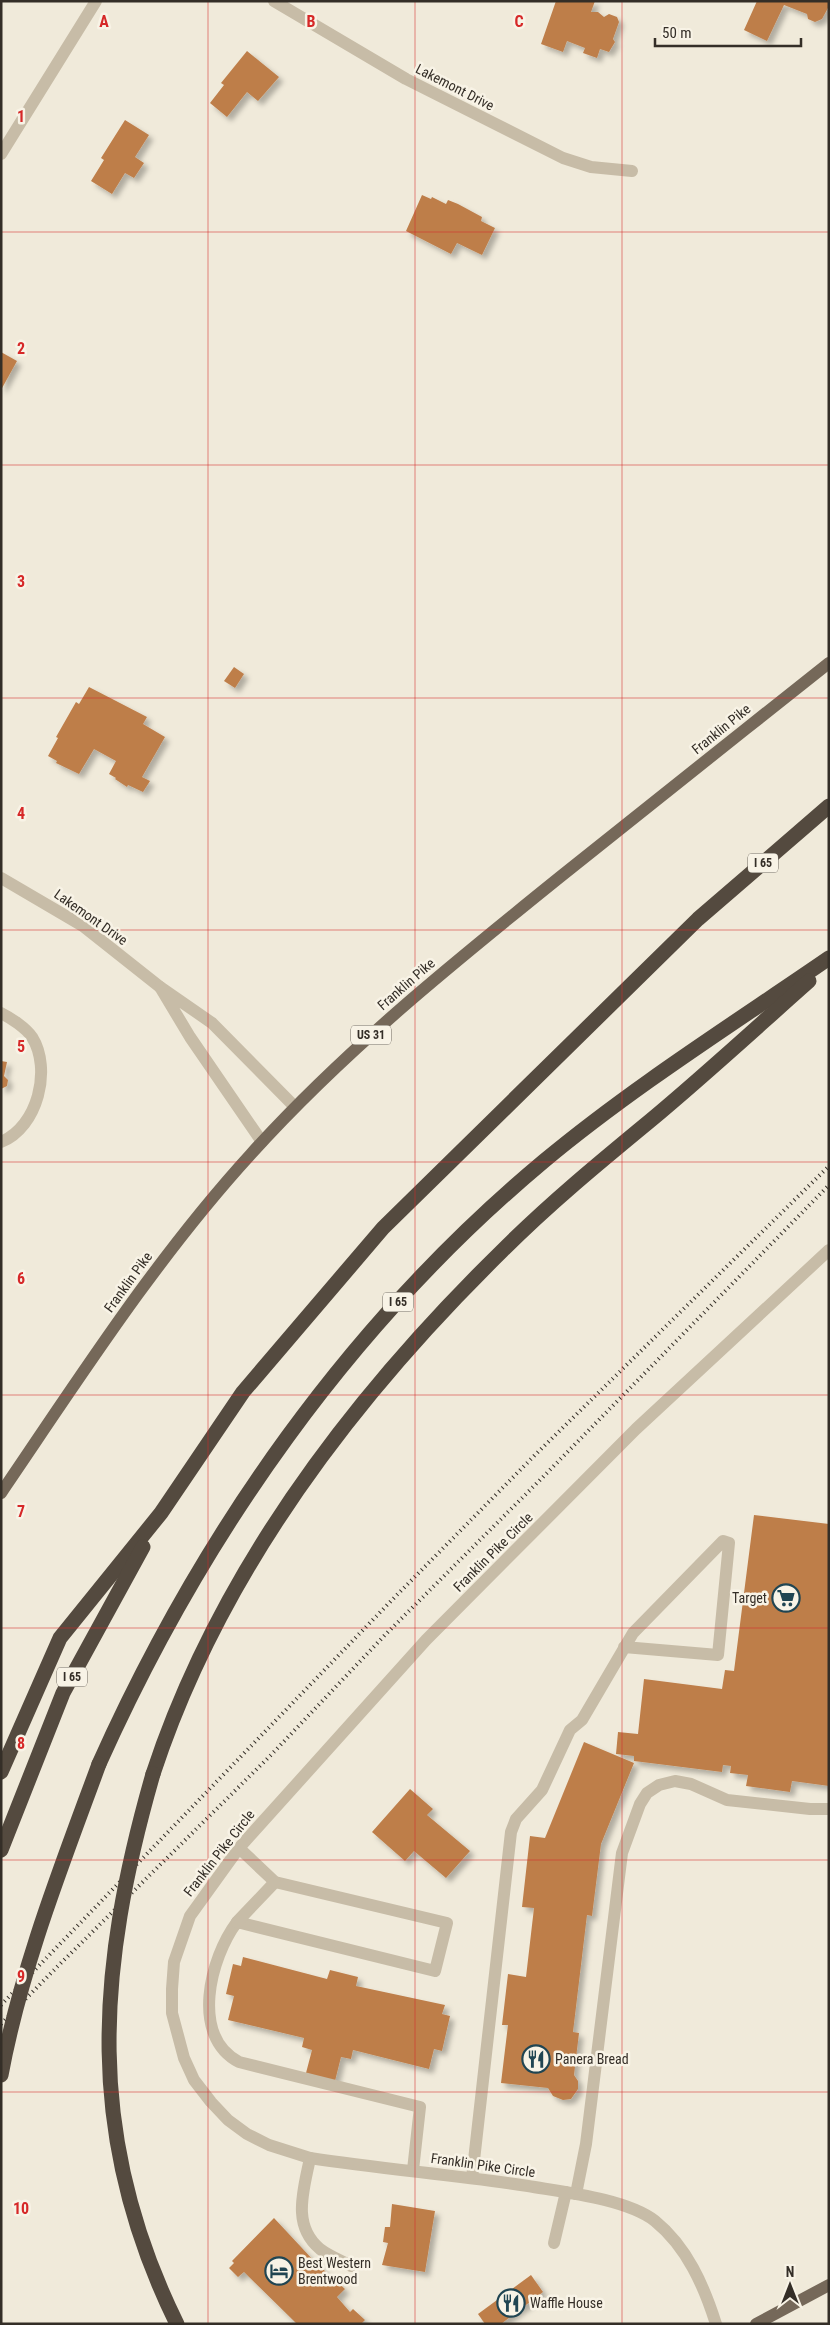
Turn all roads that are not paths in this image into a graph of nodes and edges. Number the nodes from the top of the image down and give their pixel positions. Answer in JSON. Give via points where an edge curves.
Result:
{"nodes":[{"id":1,"x":96,"y":1,"type":"edge"},
{"id":2,"x":274,"y":1,"type":"edge"},
{"id":3,"x":1,"y":154,"type":"edge"},
{"id":4,"x":632,"y":171,"type":"dead end"},
{"id":5,"x":829,"y":663,"type":"edge"},
{"id":6,"x":829,"y":806,"type":"edge"},
{"id":7,"x":1,"y":878,"type":"edge"},
{"id":8,"x":829,"y":958,"type":"edge"},
{"id":9,"x":829,"y":964,"type":"edge"},
{"id":10,"x":160,"y":987,"type":"junction"},
{"id":11,"x":1,"y":1014,"type":"edge"},
{"id":12,"x":295,"y":1107,"type":"junction"},
{"id":13,"x":1,"y":1142,"type":"edge"},
{"id":14,"x":262,"y":1142,"type":"junction"},
{"id":15,"x":829,"y":1250,"type":"edge"},
{"id":16,"x":1,"y":1493,"type":"edge"},
{"id":17,"x":161,"y":1513,"type":"junction"},
{"id":18,"x":624,"y":1646,"type":"junction"},
{"id":19,"x":1,"y":1772,"type":"edge"},
{"id":20,"x":829,"y":1808,"type":"edge"},
{"id":21,"x":239,"y":1848,"type":"junction"},
{"id":22,"x":1,"y":1850,"type":"edge"},
{"id":23,"x":275,"y":1882,"type":"junction"},
{"id":24,"x":237,"y":1922,"type":"junction"},
{"id":25,"x":1,"y":2075,"type":"edge"},
{"id":26,"x":310,"y":2158,"type":"junction"},
{"id":27,"x":413,"y":2170,"type":"junction"},
{"id":28,"x":472,"y":2178,"type":"junction"},
{"id":29,"x":571,"y":2193,"type":"junction"},
{"id":30,"x":554,"y":2243,"type":"dead end"},
{"id":31,"x":351,"y":2266,"type":"dead end"},
{"id":32,"x":829,"y":2285,"type":"edge"},
{"id":33,"x":177,"y":2324,"type":"edge"},
{"id":34,"x":716,"y":2324,"type":"edge"},
{"id":35,"x":756,"y":2324,"type":"edge"}],
"edges":[{"from":1,"to":3,"type":"street"},
{"from":2,"to":4,"type":"street","name":"Lakemont Drive","via":[[406,79],[563,158],[591,166]]},
{"from":5,"to":12,"type":"main road","name":"Franklin Pike","number":"US 31","via":[[477,944],[370,1036]]},
{"from":6,"to":17,"type":"highway","number":"I 65","via":[[698,919],[383,1228],[244,1392]]},
{"from":7,"to":10,"type":"street","name":"Lakemont Drive","via":[[83,926]]},
{"from":8,"to":25,"type":"highway","number":"I 65","bridge":true,"via":[[678,1061],[545,1160],[467,1231],[394,1306],[304,1414],[224,1529],[169,1619],[137,1681],[99,1764],[49,1904],[9,2033]]},
{"from":9,"to":33,"type":"highway","bridge":true,"via":[[544,1210],[450,1304],[392,1368],[289,1503],[238,1585],[190,1678],[153,1774],[133,1849],[115,1944],[108,2016],[114,2126],[127,2194],[162,2294]]},
{"from":10,"to":12,"type":"street","name":"Lakemont Drive","via":[[212,1023]]},
{"from":10,"to":14,"type":"street","name":"Lakemont Drive"},
{"from":11,"to":13,"type":"street","via":[[31,1036],[41,1061],[39,1092],[28,1118],[12,1136]]},
{"from":12,"to":14,"type":"main road","name":"Franklin Pike","number":"US 31"},
{"from":14,"to":16,"type":"main road","name":"Franklin Pike","number":"US 31","via":[[189,1226],[146,1282]]},
{"from":15,"to":21,"type":"street","name":"Franklin Pike Circle","via":[[636,1429],[426,1640]]},
{"from":17,"to":19,"type":"highway","via":[[60,1638]]},
{"from":17,"to":22,"type":"highway","number":"I 65","via":[[63,1693]]},
{"from":18,"to":18,"type":"street","via":[[723,1541],[729,1543],[718,1655]]},
{"from":18,"to":28,"type":"street","via":[[582,1720],[570,1730],[542,1790],[516,1818],[511,1832]]},
{"from":20,"to":29,"type":"street","via":[[810,1810],[727,1800],[691,1784],[675,1781],[659,1785],[647,1793],[622,1853],[586,2144]]},
{"from":21,"to":23,"type":"street"},
{"from":21,"to":26,"type":"street","name":"Franklin Pike Circle","via":[[190,1916],[181,1939],[174,1962],[172,1989],[176,2036],[194,2080],[228,2120],[270,2145]]},
{"from":23,"to":24,"type":"street"},
{"from":23,"to":24,"type":"street","via":[[447,1923],[435,1971]]},
{"from":24,"to":27,"type":"street","via":[[223,1942],[210,1988],[210,2012],[219,2045],[239,2062],[420,2107]]},
{"from":26,"to":27,"type":"street","name":"Franklin Pike Circle"},
{"from":26,"to":31,"type":"street","via":[[301,2210],[305,2230],[320,2249]]},
{"from":27,"to":28,"type":"street","name":"Franklin Pike Circle"},
{"from":28,"to":29,"type":"street","name":"Franklin Pike Circle"},
{"from":29,"to":30,"type":"street"},
{"from":29,"to":34,"type":"street","name":"Franklin Pike Circle","via":[[642,2213],[664,2229],[682,2249],[707,2296]]},
{"from":32,"to":35,"type":"main road"}]}
